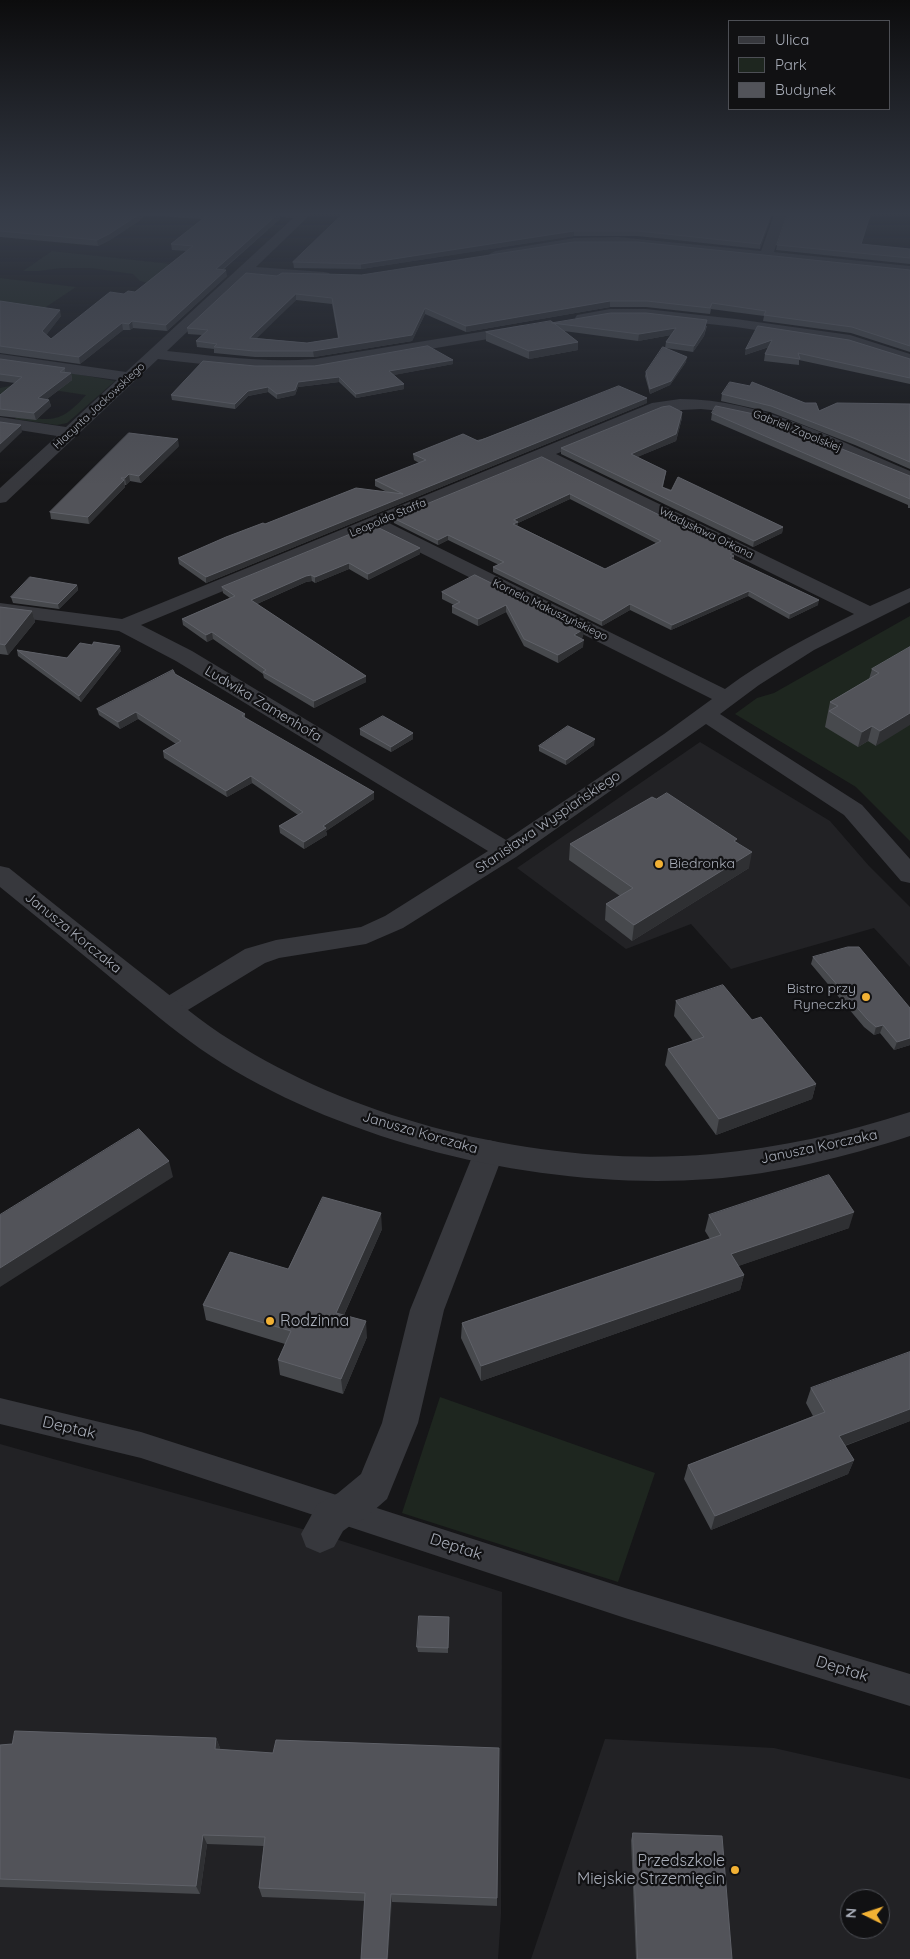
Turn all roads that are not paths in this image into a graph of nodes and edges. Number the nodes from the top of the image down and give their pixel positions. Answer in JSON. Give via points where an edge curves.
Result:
{"nodes":[{"id":1,"x":210,"y":303,"type":"edge"},
{"id":2,"x":566,"y":321,"type":"edge"},
{"id":3,"x":539,"y":326,"type":"edge"},
{"id":4,"x":156,"y":354,"type":"junction"},
{"id":5,"x":0,"y":359,"type":"edge"},
{"id":6,"x":910,"y":359,"type":"edge"},
{"id":7,"x":130,"y":377,"type":"junction"},
{"id":8,"x":651,"y":408,"type":"joint"},
{"id":9,"x":0,"y":422,"type":"edge"},
{"id":10,"x":70,"y":433,"type":"junction"},
{"id":11,"x":541,"y":453,"type":"junction"},
{"id":12,"x":910,"y":477,"type":"edge"},
{"id":13,"x":0,"y":498,"type":"edge"},
{"id":14,"x":375,"y":524,"type":"junction"},
{"id":15,"x":910,"y":594,"type":"edge"},
{"id":16,"x":0,"y":609,"type":"edge"},
{"id":17,"x":870,"y":614,"type":"junction"},
{"id":18,"x":124,"y":625,"type":"junction"},
{"id":19,"x":726,"y":697,"type":"junction"},
{"id":20,"x":705,"y":714,"type":"junction"},
{"id":21,"x":507,"y":851,"type":"junction"},
{"id":22,"x":0,"y":874,"type":"edge"},
{"id":23,"x":910,"y":875,"type":"edge"},
{"id":24,"x":168,"y":1009,"type":"junction"},
{"id":25,"x":910,"y":1124,"type":"edge"},
{"id":26,"x":489,"y":1152,"type":"junction"},
{"id":27,"x":0,"y":1411,"type":"edge"},
{"id":28,"x":330,"y":1522,"type":"junction"},
{"id":29,"x":910,"y":1690,"type":"edge"}],
"edges":[{"from":1,"to":4,"type":"street","name":"Hiacynta Jackowskiego"},
{"from":2,"to":6,"type":"street","via":[[610,313],[664,314],[829,336]]},
{"from":3,"to":4,"type":"street","via":[[295,366]]},
{"from":4,"to":7,"type":"street","name":"Hiacynta Jackowskiego"},
{"from":5,"to":7,"type":"street"},
{"from":7,"to":10,"type":"street","name":"Hiacynta Jackowskiego"},
{"from":8,"to":11,"type":"street","name":"Leopolda Staffa"},
{"from":8,"to":12,"type":"street","name":"Gabrieli Zapolskiej","via":[[685,403],[737,408],[765,416]]},
{"from":9,"to":10,"type":"street"},
{"from":10,"to":13,"type":"street","name":"Hiacynta Jackowskiego"},
{"from":11,"to":14,"type":"street","name":"Leopolda Staffa"},
{"from":11,"to":17,"type":"street","name":"Władysława Orkana"},
{"from":14,"to":18,"type":"street","name":"Leopolda Staffa"},
{"from":14,"to":19,"type":"street","name":"Kornela Makuszyńskiego"},
{"from":15,"to":17,"type":"street","name":"Stanisława Wyspiańskiego"},
{"from":16,"to":18,"type":"street","name":"Ludwika Zamenhofa"},
{"from":17,"to":19,"type":"street","name":"Stanisława Wyspiańskiego","via":[[807,646]]},
{"from":18,"to":21,"type":"street","name":"Ludwika Zamenhofa","via":[[184,656]]},
{"from":19,"to":20,"type":"street","name":"Stanisława Wyspiańskiego"},
{"from":20,"to":21,"type":"street","name":"Stanisława Wyspiańskiego"},
{"from":20,"to":23,"type":"street","via":[[854,810]]},
{"from":21,"to":24,"type":"street","name":"Stanisława Wyspiańskiego","via":[[373,932],[276,949],[255,956]]},
{"from":22,"to":24,"type":"street","name":"Janusza Korczaka"},
{"from":24,"to":26,"type":"street","name":"Janusza Korczaka","via":[[232,1056],[302,1093],[378,1123]]},
{"from":25,"to":26,"type":"street","name":"Janusza Korczaka","via":[[855,1141],[778,1158],[686,1167],[588,1166]]},
{"from":26,"to":28,"type":"street","via":[[427,1310],[400,1423],[374,1486]]},
{"from":27,"to":28,"type":"street","name":"Deptak","via":[[141,1445]]},
{"from":28,"to":29,"type":"street","name":"Deptak","via":[[625,1603]]}]}
